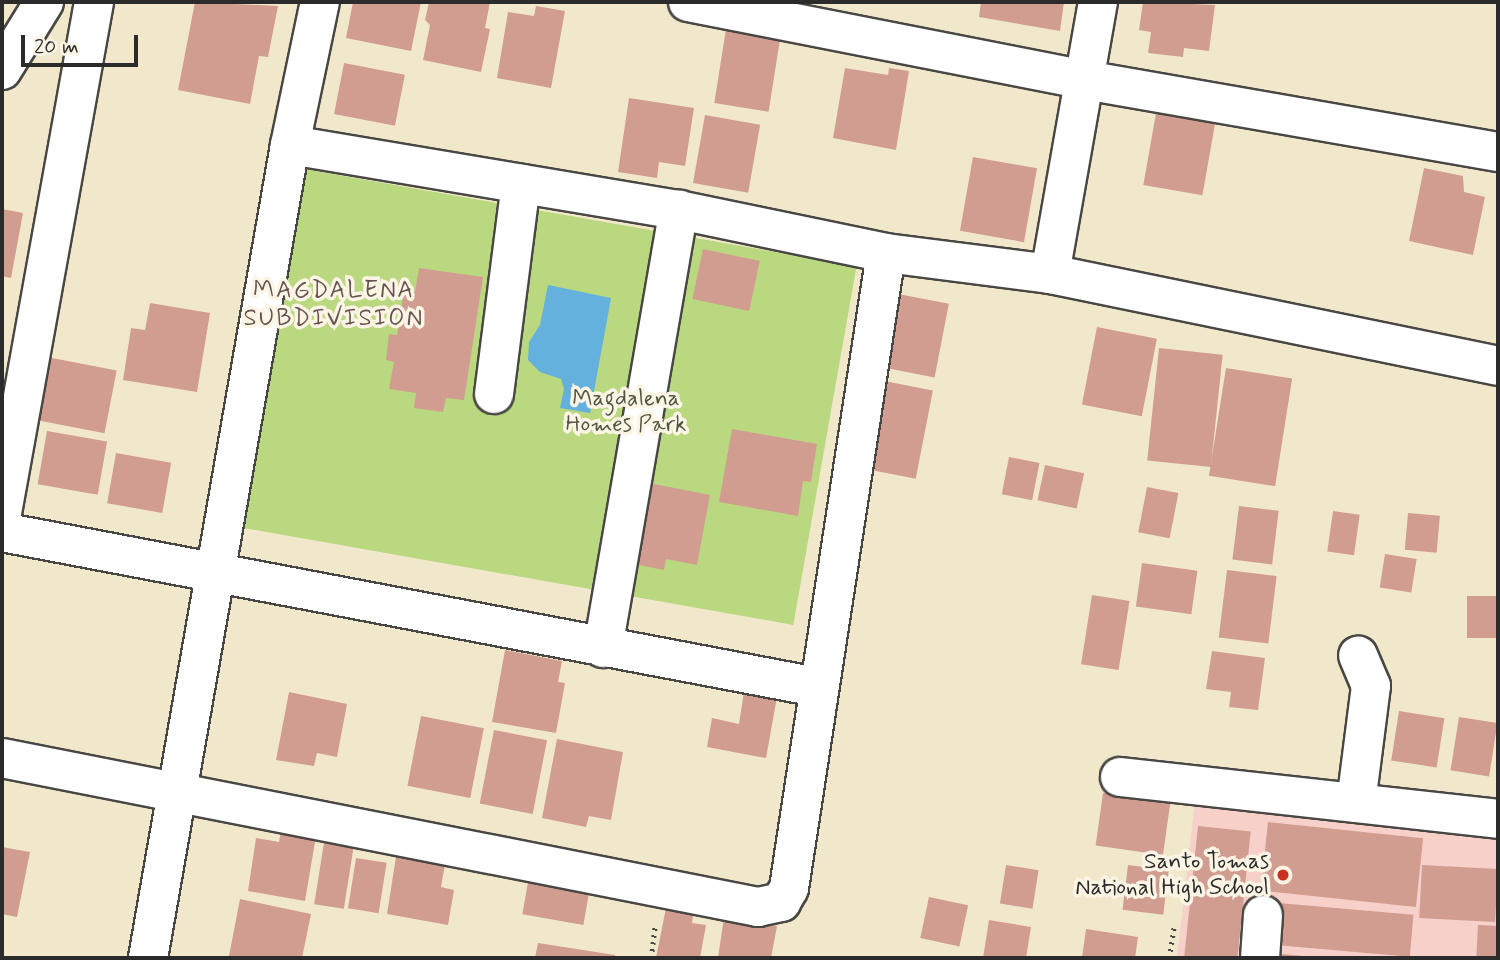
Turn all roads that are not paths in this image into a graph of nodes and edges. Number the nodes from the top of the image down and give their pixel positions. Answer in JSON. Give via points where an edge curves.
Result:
{"nodes":[{"id":1,"x":44,"y":2,"type":"edge"},
{"id":2,"x":94,"y":2,"type":"edge"},
{"id":3,"x":320,"y":2,"type":"edge"},
{"id":4,"x":688,"y":2,"type":"edge"},
{"id":5,"x":1098,"y":2,"type":"edge"},
{"id":6,"x":802,"y":12,"type":"edge"},
{"id":7,"x":2,"y":70,"type":"edge"},
{"id":8,"x":1085,"y":80,"type":"junction"},
{"id":9,"x":290,"y":145,"type":"junction"},
{"id":10,"x":1498,"y":152,"type":"edge"},
{"id":11,"x":521,"y":184,"type":"junction"},
{"id":12,"x":679,"y":210,"type":"junction"},
{"id":13,"x":886,"y":253,"type":"junction"},
{"id":14,"x":1050,"y":274,"type":"junction"},
{"id":15,"x":1498,"y":366,"type":"edge"},
{"id":16,"x":494,"y":394,"type":"dead end"},
{"id":17,"x":2,"y":513,"type":"edge"},
{"id":18,"x":2,"y":532,"type":"edge"},
{"id":19,"x":214,"y":575,"type":"junction"},
{"id":20,"x":603,"y":648,"type":"junction"},
{"id":21,"x":1358,"y":656,"type":"dead end"},
{"id":22,"x":817,"y":688,"type":"junction"},
{"id":23,"x":2,"y":758,"type":"edge"},
{"id":24,"x":1119,"y":778,"type":"dead end"},
{"id":25,"x":178,"y":792,"type":"junction"},
{"id":26,"x":1356,"y":803,"type":"junction"},
{"id":27,"x":1498,"y":818,"type":"edge"},
{"id":28,"x":1263,"y":915,"type":"dead end"},
{"id":29,"x":148,"y":958,"type":"edge"},
{"id":30,"x":1260,"y":958,"type":"edge"}],
"edges":[{"from":1,"to":7,"type":"street"},
{"from":2,"to":17,"type":"street"},
{"from":3,"to":9,"type":"street"},
{"from":4,"to":6,"type":"street"},
{"from":5,"to":8,"type":"street"},
{"from":6,"to":8,"type":"street"},
{"from":8,"to":10,"type":"street"},
{"from":8,"to":14,"type":"street"},
{"from":9,"to":11,"type":"street"},
{"from":9,"to":19,"type":"street"},
{"from":11,"to":12,"type":"street"},
{"from":11,"to":16,"type":"street"},
{"from":12,"to":13,"type":"street"},
{"from":12,"to":20,"type":"street"},
{"from":13,"to":14,"type":"street"},
{"from":13,"to":22,"type":"street"},
{"from":14,"to":15,"type":"street"},
{"from":18,"to":19,"type":"street"},
{"from":19,"to":20,"type":"street"},
{"from":19,"to":25,"type":"street"},
{"from":20,"to":22,"type":"street"},
{"from":21,"to":26,"type":"street","via":[[1371,686]]},
{"from":22,"to":25,"type":"street","via":[[789,888],[781,902],[758,907]]},
{"from":23,"to":25,"type":"street"},
{"from":24,"to":26,"type":"street"},
{"from":25,"to":29,"type":"street"},
{"from":26,"to":27,"type":"street"},
{"from":28,"to":30,"type":"street"}]}
